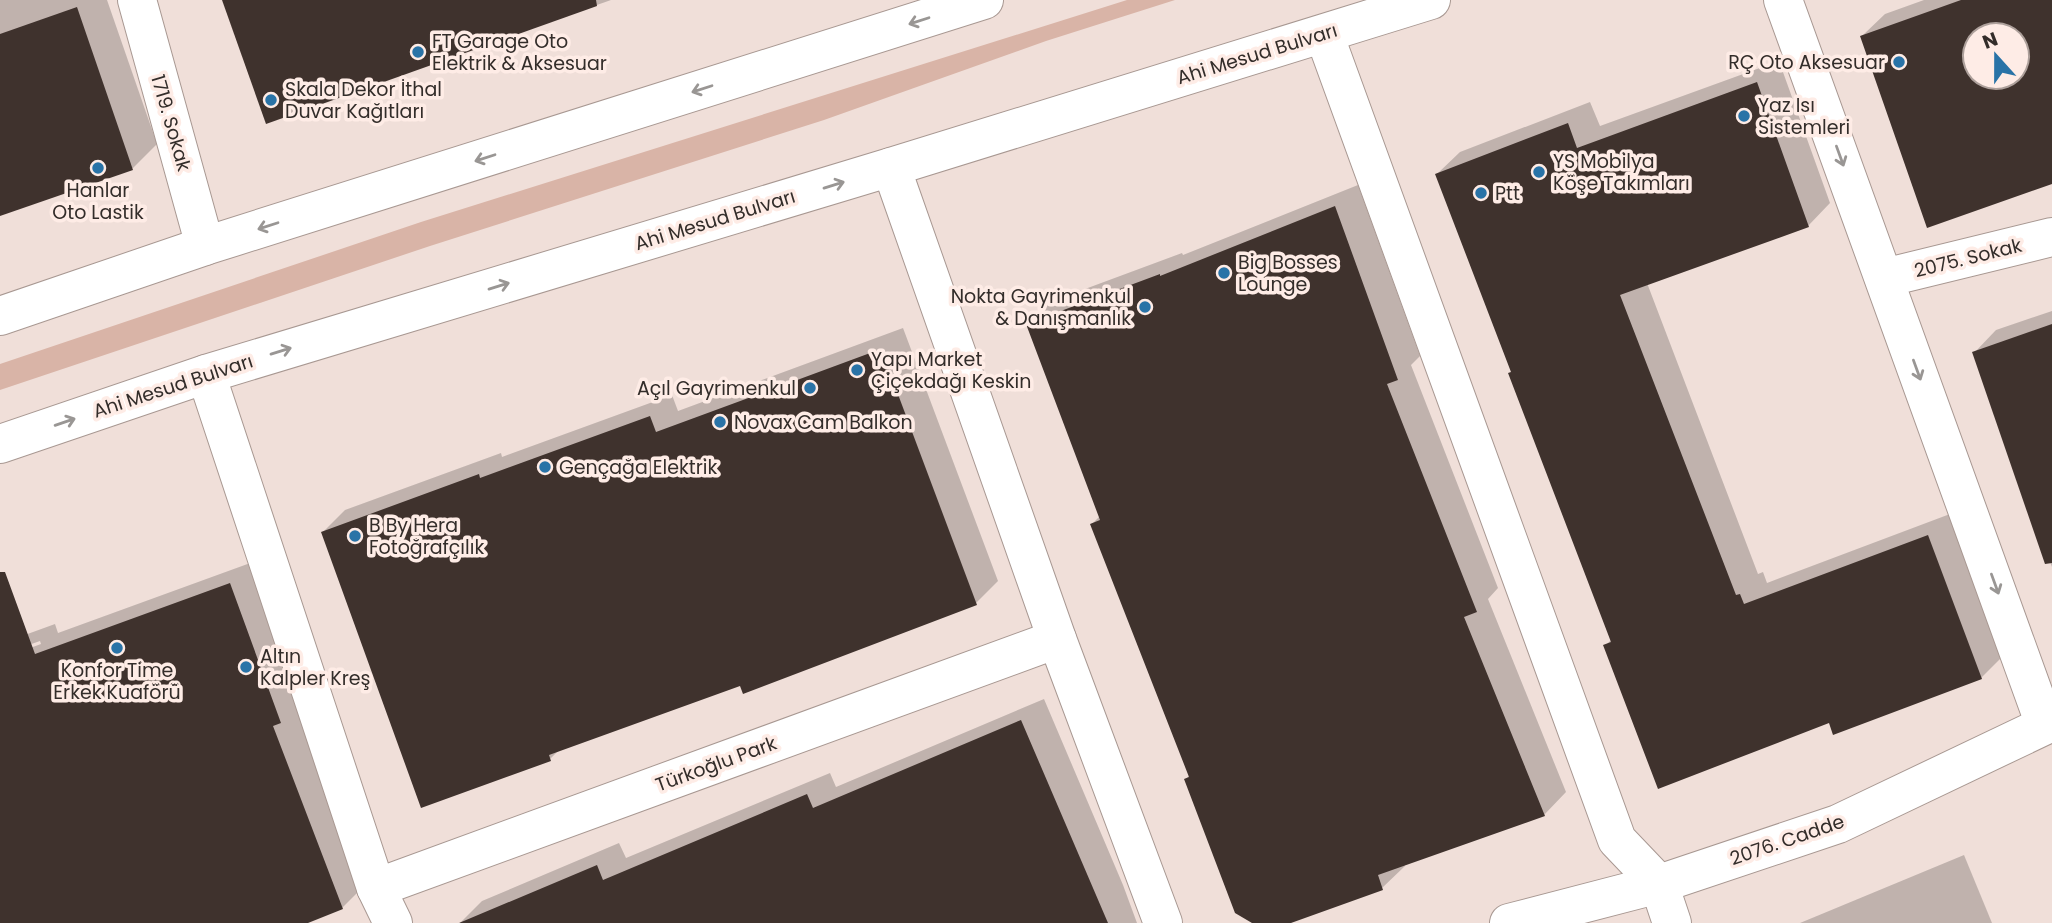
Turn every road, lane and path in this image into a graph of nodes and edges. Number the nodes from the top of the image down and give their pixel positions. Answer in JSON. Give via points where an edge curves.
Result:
{"nodes":[{"id":1,"x":137,"y":0,"type":"edge"},
{"id":2,"x":984,"y":0,"type":"edge"},
{"id":3,"x":1432,"y":0,"type":"edge"},
{"id":4,"x":1783,"y":0,"type":"edge"},
{"id":5,"x":1324,"y":34,"type":"junction"},
{"id":6,"x":891,"y":167,"type":"junction"},
{"id":7,"x":2052,"y":237,"type":"edge"},
{"id":8,"x":205,"y":246,"type":"junction"},
{"id":9,"x":1884,"y":278,"type":"junction"},
{"id":10,"x":0,"y":316,"type":"edge"},
{"id":11,"x":206,"y":374,"type":"junction"},
{"id":12,"x":0,"y":444,"type":"edge"},
{"id":13,"x":1057,"y":639,"type":"junction"},
{"id":14,"x":2049,"y":723,"type":"edge"},
{"id":15,"x":1659,"y":884,"type":"junction"},
{"id":16,"x":376,"y":888,"type":"junction"},
{"id":17,"x":393,"y":923,"type":"edge"},
{"id":18,"x":1163,"y":923,"type":"edge"},
{"id":19,"x":1509,"y":923,"type":"edge"},
{"id":20,"x":1672,"y":923,"type":"edge"}],
"edges":[{"from":1,"to":8,"type":"street","name":"1719. Sokak"},
{"from":2,"to":8,"type":"street","one_way":true},
{"from":3,"to":5,"type":"street","name":"Ahi Mesud Bulvarı"},
{"from":4,"to":9,"type":"street","one_way":true},
{"from":5,"to":6,"type":"street","name":"Ahi Mesud Bulvarı"},
{"from":5,"to":15,"type":"street","via":[[1617,840]]},
{"from":11,"to":6,"type":"street","name":"Ahi Mesud Bulvarı","one_way":true},
{"from":6,"to":13,"type":"street"},
{"from":7,"to":9,"type":"street","name":"2075. Sokak"},
{"from":8,"to":10,"type":"street"},
{"from":9,"to":14,"type":"street","one_way":true},
{"from":12,"to":11,"type":"street","name":"Ahi Mesud Bulvarı","one_way":true},
{"from":11,"to":16,"type":"street"},
{"from":13,"to":16,"type":"street","name":"Türkoğlu Park"},
{"from":13,"to":18,"type":"street"},
{"from":14,"to":15,"type":"street","name":"2076. Cadde","via":[[1838,824]]},
{"from":15,"to":19,"type":"street","name":"2076. Cadde"},
{"from":15,"to":20,"type":"street"},
{"from":16,"to":17,"type":"street"}]}
